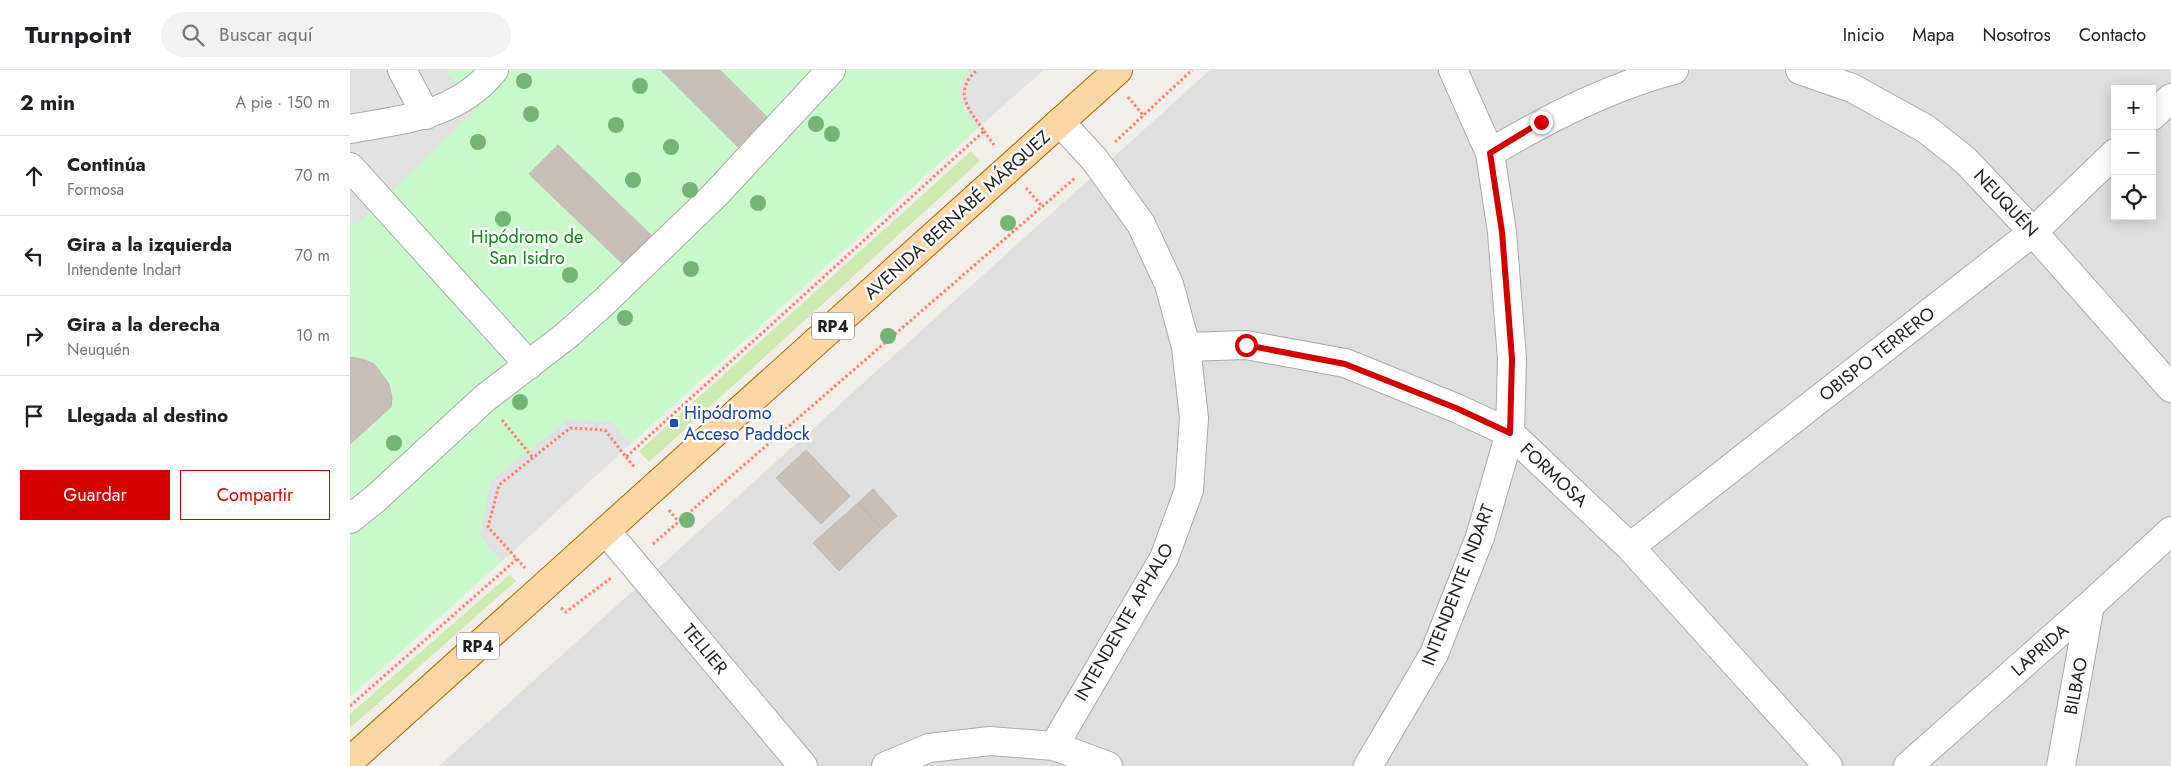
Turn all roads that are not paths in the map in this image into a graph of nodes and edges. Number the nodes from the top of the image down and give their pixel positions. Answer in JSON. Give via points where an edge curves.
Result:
{"nodes":[{"id":1,"x":402,"y":70,"type":"edge"},
{"id":2,"x":494,"y":70,"type":"edge"},
{"id":3,"x":831,"y":70,"type":"edge"},
{"id":4,"x":1118,"y":70,"type":"edge"},
{"id":5,"x":1453,"y":70,"type":"edge"},
{"id":6,"x":1674,"y":70,"type":"edge"},
{"id":7,"x":1800,"y":70,"type":"edge"},
{"id":8,"x":2171,"y":98,"type":"edge"},
{"id":9,"x":2156,"y":112,"type":"edge"},
{"id":10,"x":426,"y":115,"type":"junction"},
{"id":11,"x":1060,"y":122,"type":"junction"},
{"id":12,"x":350,"y":129,"type":"edge"},
{"id":13,"x":1490,"y":153,"type":"junction"},
{"id":14,"x":2111,"y":157,"type":"edge"},
{"id":15,"x":350,"y":167,"type":"edge"},
{"id":16,"x":2033,"y":232,"type":"junction"},
{"id":17,"x":1186,"y":347,"type":"junction"},
{"id":18,"x":529,"y":365,"type":"junction"},
{"id":19,"x":2171,"y":388,"type":"edge"},
{"id":20,"x":1510,"y":433,"type":"junction"},
{"id":21,"x":350,"y":519,"type":"edge"},
{"id":22,"x":606,"y":531,"type":"junction"},
{"id":23,"x":2171,"y":531,"type":"edge"},
{"id":24,"x":1630,"y":547,"type":"junction"},
{"id":25,"x":2090,"y":605,"type":"junction"},
{"id":26,"x":1054,"y":746,"type":"junction"},
{"id":27,"x":350,"y":761,"type":"edge"},
{"id":28,"x":803,"y":766,"type":"edge"},
{"id":29,"x":886,"y":766,"type":"edge"},
{"id":30,"x":1108,"y":766,"type":"edge"},
{"id":31,"x":1368,"y":766,"type":"edge"},
{"id":32,"x":1828,"y":766,"type":"edge"},
{"id":33,"x":1908,"y":766,"type":"edge"},
{"id":34,"x":2060,"y":766,"type":"edge"}],
"edges":[{"from":1,"to":10,"type":"street"},
{"from":2,"to":10,"type":"street","via":[[457,102]]},
{"from":3,"to":18,"type":"street","via":[[715,195],[567,335]]},
{"from":4,"to":11,"type":"main road","name":"AVENIDA BERNABÉ MÁRQUEZ","number":"RP4"},
{"from":5,"to":13,"type":"street","name":"INTENDENTE INDART"},
{"from":6,"to":13,"type":"street","via":[[1642,79],[1541,122]]},
{"from":7,"to":16,"type":"street","name":"NEUQUÉN","via":[[1852,88],[1926,129],[1965,160]]},
{"from":8,"to":9,"type":"street"},
{"from":10,"to":12,"type":"street"},
{"from":11,"to":17,"type":"street","name":"INTENDENTE APHALO","via":[[1095,160],[1141,224],[1169,284]]},
{"from":11,"to":22,"type":"main road","name":"AVENIDA BERNABÉ MÁRQUEZ","number":"RP4"},
{"from":13,"to":20,"type":"street","name":"INTENDENTE INDART","via":[[1502,232],[1512,359]]},
{"from":14,"to":16,"type":"street","name":"OBISPO TERRERO"},
{"from":15,"to":18,"type":"street"},
{"from":16,"to":19,"type":"street","name":"NEUQUÉN"},
{"from":16,"to":24,"type":"street","name":"OBISPO TERRERO"},
{"from":17,"to":20,"type":"street","name":"FORMOSA","via":[[1246,345],[1345,364]]},
{"from":17,"to":26,"type":"street","name":"INTENDENTE APHALO","via":[[1194,418],[1190,490],[1164,558]]},
{"from":18,"to":21,"type":"street","via":[[484,398]]},
{"from":20,"to":24,"type":"street","name":"FORMOSA"},
{"from":20,"to":31,"type":"street","name":"INTENDENTE INDART","via":[[1480,537],[1434,654]]},
{"from":22,"to":27,"type":"main road","name":"AVENIDA BERNABÉ MÁRQUEZ","number":"RP4"},
{"from":22,"to":28,"type":"street","name":"TELLIER"},
{"from":23,"to":25,"type":"street","name":"LAPRIDA"},
{"from":24,"to":32,"type":"street","name":"FORMOSA"},
{"from":25,"to":33,"type":"street","name":"LAPRIDA"},
{"from":25,"to":34,"type":"street","name":"BILBAO"},
{"from":26,"to":29,"type":"street","via":[[990,741],[928,748]]},
{"from":26,"to":30,"type":"street"}]}
